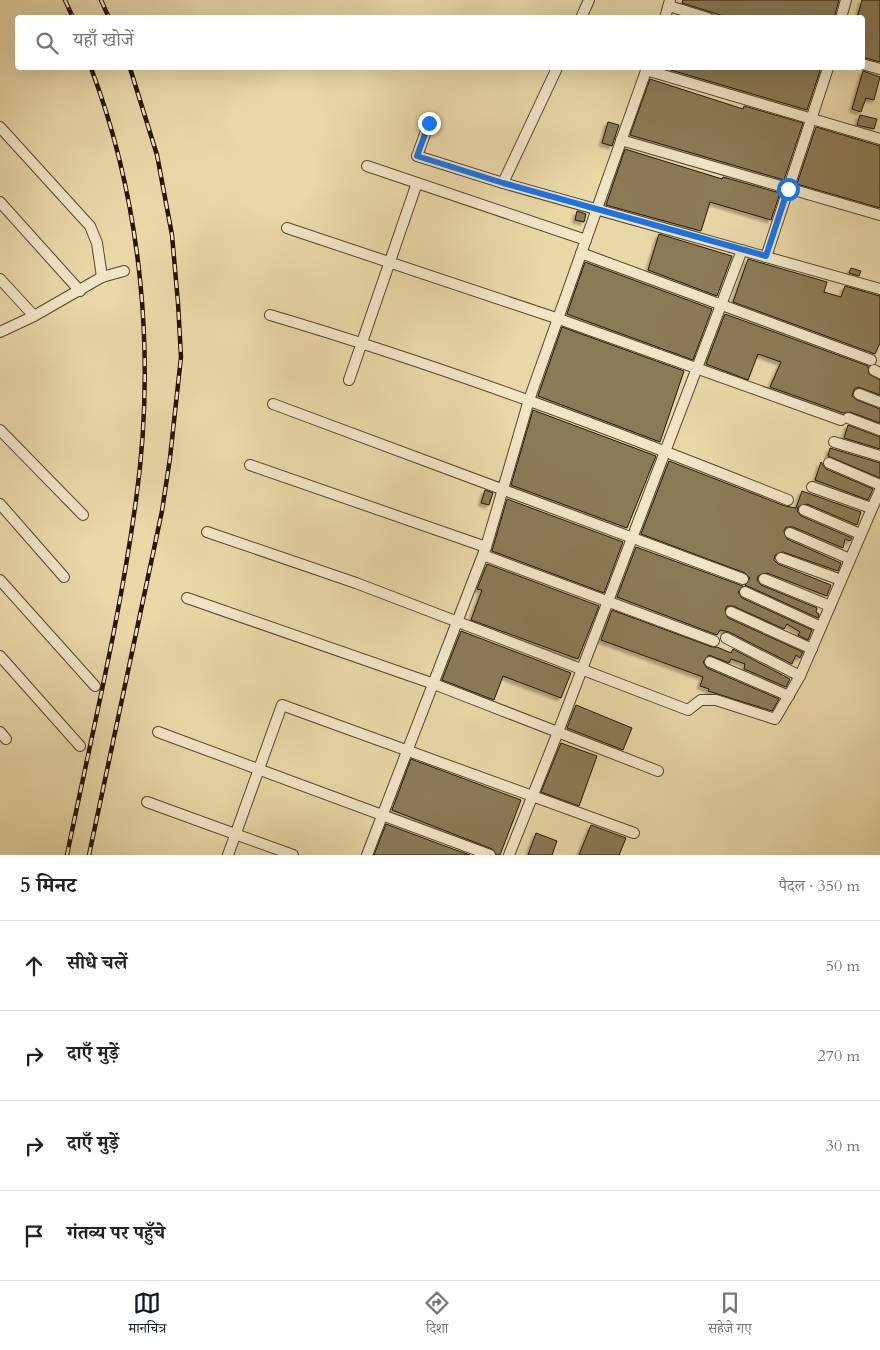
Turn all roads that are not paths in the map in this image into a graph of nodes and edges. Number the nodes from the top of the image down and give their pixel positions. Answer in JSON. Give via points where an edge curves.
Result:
{"nodes":[{"id":1,"x":589,"y":0,"type":"edge"},
{"id":2,"x":846,"y":0,"type":"edge"},
{"id":3,"x":670,"y":3,"type":"edge"},
{"id":4,"x":582,"y":15,"type":"edge"},
{"id":5,"x":666,"y":15,"type":"edge"},
{"id":6,"x":700,"y":15,"type":"edge"},
{"id":7,"x":843,"y":15,"type":"edge"},
{"id":8,"x":865,"y":65,"type":"edge"},
{"id":9,"x":880,"y":69,"type":"edge"},
{"id":10,"x":556,"y":70,"type":"edge"},
{"id":11,"x":647,"y":70,"type":"edge"},
{"id":12,"x":650,"y":70,"type":"edge"},
{"id":13,"x":827,"y":70,"type":"edge"},
{"id":14,"x":811,"y":119,"type":"junction"},
{"id":15,"x":429,"y":123,"type":"dead end"},
{"id":16,"x":0,"y":127,"type":"edge"},
{"id":17,"x":880,"y":139,"type":"edge"},
{"id":18,"x":621,"y":140,"type":"junction"},
{"id":19,"x":367,"y":166,"type":"dead end"},
{"id":20,"x":417,"y":183,"type":"junction"},
{"id":21,"x":503,"y":183,"type":"junction"},
{"id":22,"x":788,"y":189,"type":"junction"},
{"id":23,"x":0,"y":202,"type":"edge"},
{"id":24,"x":597,"y":210,"type":"junction"},
{"id":25,"x":880,"y":215,"type":"edge"},
{"id":26,"x":287,"y":228,"type":"dead end"},
{"id":27,"x":586,"y":240,"type":"junction"},
{"id":28,"x":742,"y":250,"type":"junction"},
{"id":29,"x":581,"y":253,"type":"junction"},
{"id":30,"x":766,"y":256,"type":"junction"},
{"id":31,"x":389,"y":262,"type":"junction"},
{"id":32,"x":124,"y":271,"type":"dead end"},
{"id":33,"x":102,"y":277,"type":"junction"},
{"id":34,"x":0,"y":279,"type":"edge"},
{"id":35,"x":880,"y":289,"type":"edge"},
{"id":36,"x":80,"y":291,"type":"junction"},
{"id":37,"x":721,"y":305,"type":"junction"},
{"id":38,"x":270,"y":315,"type":"dead end"},
{"id":39,"x":34,"y":316,"type":"junction"},
{"id":40,"x":559,"y":318,"type":"junction"},
{"id":41,"x":0,"y":332,"type":"edge"},
{"id":42,"x":362,"y":342,"type":"junction"},
{"id":43,"x":697,"y":368,"type":"junction"},
{"id":44,"x":875,"y":368,"type":"edge"},
{"id":45,"x":349,"y":380,"type":"dead end"},
{"id":46,"x":859,"y":394,"type":"dead end"},
{"id":47,"x":530,"y":400,"type":"junction"},
{"id":48,"x":880,"y":402,"type":"edge"},
{"id":49,"x":273,"y":404,"type":"dead end"},
{"id":50,"x":0,"y":430,"type":"edge"},
{"id":51,"x":880,"y":430,"type":"edge"},
{"id":52,"x":834,"y":442,"type":"dead end"},
{"id":53,"x":665,"y":451,"type":"junction"},
{"id":54,"x":880,"y":456,"type":"edge"},
{"id":55,"x":250,"y":464,"type":"dead end"},
{"id":56,"x":829,"y":464,"type":"dead end"},
{"id":57,"x":880,"y":485,"type":"edge"},
{"id":58,"x":812,"y":486,"type":"dead end"},
{"id":59,"x":504,"y":488,"type":"junction"},
{"id":60,"x":879,"y":495,"type":"edge"},
{"id":61,"x":788,"y":500,"type":"dead end"},
{"id":62,"x":0,"y":504,"type":"edge"},
{"id":63,"x":871,"y":508,"type":"junction"},
{"id":64,"x":804,"y":510,"type":"dead end"},
{"id":65,"x":83,"y":515,"type":"dead end"},
{"id":66,"x":207,"y":532,"type":"dead end"},
{"id":67,"x":790,"y":533,"type":"dead end"},
{"id":68,"x":860,"y":534,"type":"junction"},
{"id":69,"x":632,"y":537,"type":"junction"},
{"id":70,"x":484,"y":551,"type":"junction"},
{"id":71,"x":781,"y":558,"type":"dead end"},
{"id":72,"x":850,"y":559,"type":"junction"},
{"id":73,"x":64,"y":577,"type":"dead end"},
{"id":74,"x":743,"y":579,"type":"dead end"},
{"id":75,"x":764,"y":579,"type":"dead end"},
{"id":76,"x":0,"y":580,"type":"edge"},
{"id":77,"x":841,"y":580,"type":"junction"},
{"id":78,"x":745,"y":592,"type":"dead end"},
{"id":79,"x":187,"y":598,"type":"dead end"},
{"id":80,"x":608,"y":602,"type":"junction"},
{"id":81,"x":830,"y":606,"type":"junction"},
{"id":82,"x":731,"y":612,"type":"dead end"},
{"id":83,"x":458,"y":621,"type":"junction"},
{"id":84,"x":821,"y":627,"type":"junction"},
{"id":85,"x":726,"y":638,"type":"dead end"},
{"id":86,"x":714,"y":641,"type":"dead end"},
{"id":87,"x":812,"y":650,"type":"junction"},
{"id":88,"x":0,"y":656,"type":"edge"},
{"id":89,"x":710,"y":662,"type":"dead end"},
{"id":90,"x":582,"y":669,"type":"junction"},
{"id":91,"x":800,"y":676,"type":"junction"},
{"id":92,"x":434,"y":684,"type":"junction"},
{"id":93,"x":95,"y":686,"type":"dead end"},
{"id":94,"x":788,"y":696,"type":"junction"},
{"id":95,"x":158,"y":732,"type":"dead end"},
{"id":96,"x":558,"y":732,"type":"junction"},
{"id":97,"x":80,"y":746,"type":"dead end"},
{"id":98,"x":407,"y":750,"type":"junction"},
{"id":99,"x":259,"y":769,"type":"junction"},
{"id":100,"x":658,"y":771,"type":"dead end"},
{"id":101,"x":532,"y":796,"type":"junction"},
{"id":102,"x":147,"y":802,"type":"dead end"},
{"id":103,"x":382,"y":815,"type":"junction"},
{"id":104,"x":634,"y":833,"type":"dead end"},
{"id":105,"x":236,"y":834,"type":"junction"},
{"id":106,"x":228,"y":855,"type":"edge"},
{"id":107,"x":292,"y":855,"type":"edge"},
{"id":108,"x":367,"y":855,"type":"edge"},
{"id":109,"x":490,"y":855,"type":"edge"},
{"id":110,"x":509,"y":855,"type":"edge"}],
"edges":[{"from":1,"to":4,"type":"street"},
{"from":2,"to":7,"type":"street"},
{"from":3,"to":5,"type":"street"},
{"from":3,"to":6,"type":"street"},
{"from":8,"to":9,"type":"street"},
{"from":10,"to":21,"type":"street"},
{"from":11,"to":18,"type":"street"},
{"from":12,"to":14,"type":"street"},
{"from":13,"to":14,"type":"street"},
{"from":14,"to":17,"type":"street"},
{"from":14,"to":22,"type":"street"},
{"from":15,"to":21,"type":"street","via":[[417,156]]},
{"from":16,"to":33,"type":"street","via":[[90,226],[97,243]]},
{"from":18,"to":22,"type":"street"},
{"from":18,"to":24,"type":"street"},
{"from":19,"to":20,"type":"street"},
{"from":20,"to":27,"type":"street"},
{"from":20,"to":31,"type":"street"},
{"from":21,"to":24,"type":"street"},
{"from":22,"to":25,"type":"street"},
{"from":22,"to":30,"type":"street"},
{"from":23,"to":36,"type":"street"},
{"from":24,"to":27,"type":"street"},
{"from":24,"to":28,"type":"street"},
{"from":26,"to":31,"type":"street"},
{"from":27,"to":29,"type":"street"},
{"from":28,"to":30,"type":"street"},
{"from":28,"to":37,"type":"street"},
{"from":29,"to":37,"type":"street"},
{"from":29,"to":40,"type":"street"},
{"from":30,"to":35,"type":"street"},
{"from":31,"to":40,"type":"street"},
{"from":31,"to":42,"type":"street"},
{"from":32,"to":33,"type":"street"},
{"from":33,"to":36,"type":"street"},
{"from":34,"to":39,"type":"street"},
{"from":36,"to":39,"type":"street"},
{"from":37,"to":43,"type":"street"},
{"from":37,"to":44,"type":"street"},
{"from":38,"to":42,"type":"street"},
{"from":39,"to":41,"type":"street"},
{"from":40,"to":43,"type":"street"},
{"from":40,"to":47,"type":"street"},
{"from":42,"to":45,"type":"street"},
{"from":42,"to":47,"type":"street"},
{"from":43,"to":51,"type":"street"},
{"from":43,"to":53,"type":"street"},
{"from":46,"to":48,"type":"street"},
{"from":47,"to":53,"type":"street"},
{"from":47,"to":59,"type":"street"},
{"from":49,"to":59,"type":"street"},
{"from":50,"to":65,"type":"street"},
{"from":52,"to":54,"type":"street"},
{"from":53,"to":61,"type":"street"},
{"from":53,"to":69,"type":"street"},
{"from":55,"to":70,"type":"street"},
{"from":56,"to":57,"type":"street"},
{"from":58,"to":63,"type":"street"},
{"from":59,"to":69,"type":"street"},
{"from":59,"to":70,"type":"street"},
{"from":60,"to":63,"type":"street"},
{"from":62,"to":73,"type":"street"},
{"from":63,"to":68,"type":"street"},
{"from":64,"to":68,"type":"street"},
{"from":66,"to":83,"type":"street"},
{"from":67,"to":72,"type":"street"},
{"from":68,"to":72,"type":"street"},
{"from":69,"to":74,"type":"street"},
{"from":69,"to":80,"type":"street"},
{"from":70,"to":80,"type":"street"},
{"from":70,"to":83,"type":"street"},
{"from":71,"to":77,"type":"street"},
{"from":72,"to":77,"type":"street"},
{"from":75,"to":81,"type":"street"},
{"from":76,"to":93,"type":"street"},
{"from":77,"to":81,"type":"street"},
{"from":78,"to":84,"type":"street"},
{"from":79,"to":92,"type":"street"},
{"from":80,"to":86,"type":"street"},
{"from":80,"to":90,"type":"street"},
{"from":81,"to":84,"type":"street"},
{"from":82,"to":87,"type":"street"},
{"from":83,"to":90,"type":"street"},
{"from":83,"to":92,"type":"street"},
{"from":84,"to":87,"type":"street"},
{"from":85,"to":91,"type":"street"},
{"from":87,"to":91,"type":"street"},
{"from":88,"to":97,"type":"street"},
{"from":89,"to":94,"type":"street"},
{"from":90,"to":94,"type":"street","via":[[688,710],[702,700],[716,700],[775,719]]},
{"from":90,"to":96,"type":"street"},
{"from":91,"to":94,"type":"street"},
{"from":92,"to":96,"type":"street"},
{"from":92,"to":98,"type":"street"},
{"from":95,"to":99,"type":"street"},
{"from":96,"to":100,"type":"street"},
{"from":96,"to":101,"type":"street"},
{"from":98,"to":99,"type":"street","via":[[282,705]]},
{"from":98,"to":101,"type":"street"},
{"from":98,"to":103,"type":"street"},
{"from":99,"to":103,"type":"street"},
{"from":99,"to":105,"type":"street"},
{"from":101,"to":104,"type":"street"},
{"from":101,"to":110,"type":"street"},
{"from":102,"to":105,"type":"street"},
{"from":103,"to":108,"type":"street"},
{"from":103,"to":109,"type":"street"},
{"from":105,"to":106,"type":"street"},
{"from":105,"to":107,"type":"street"}]}
